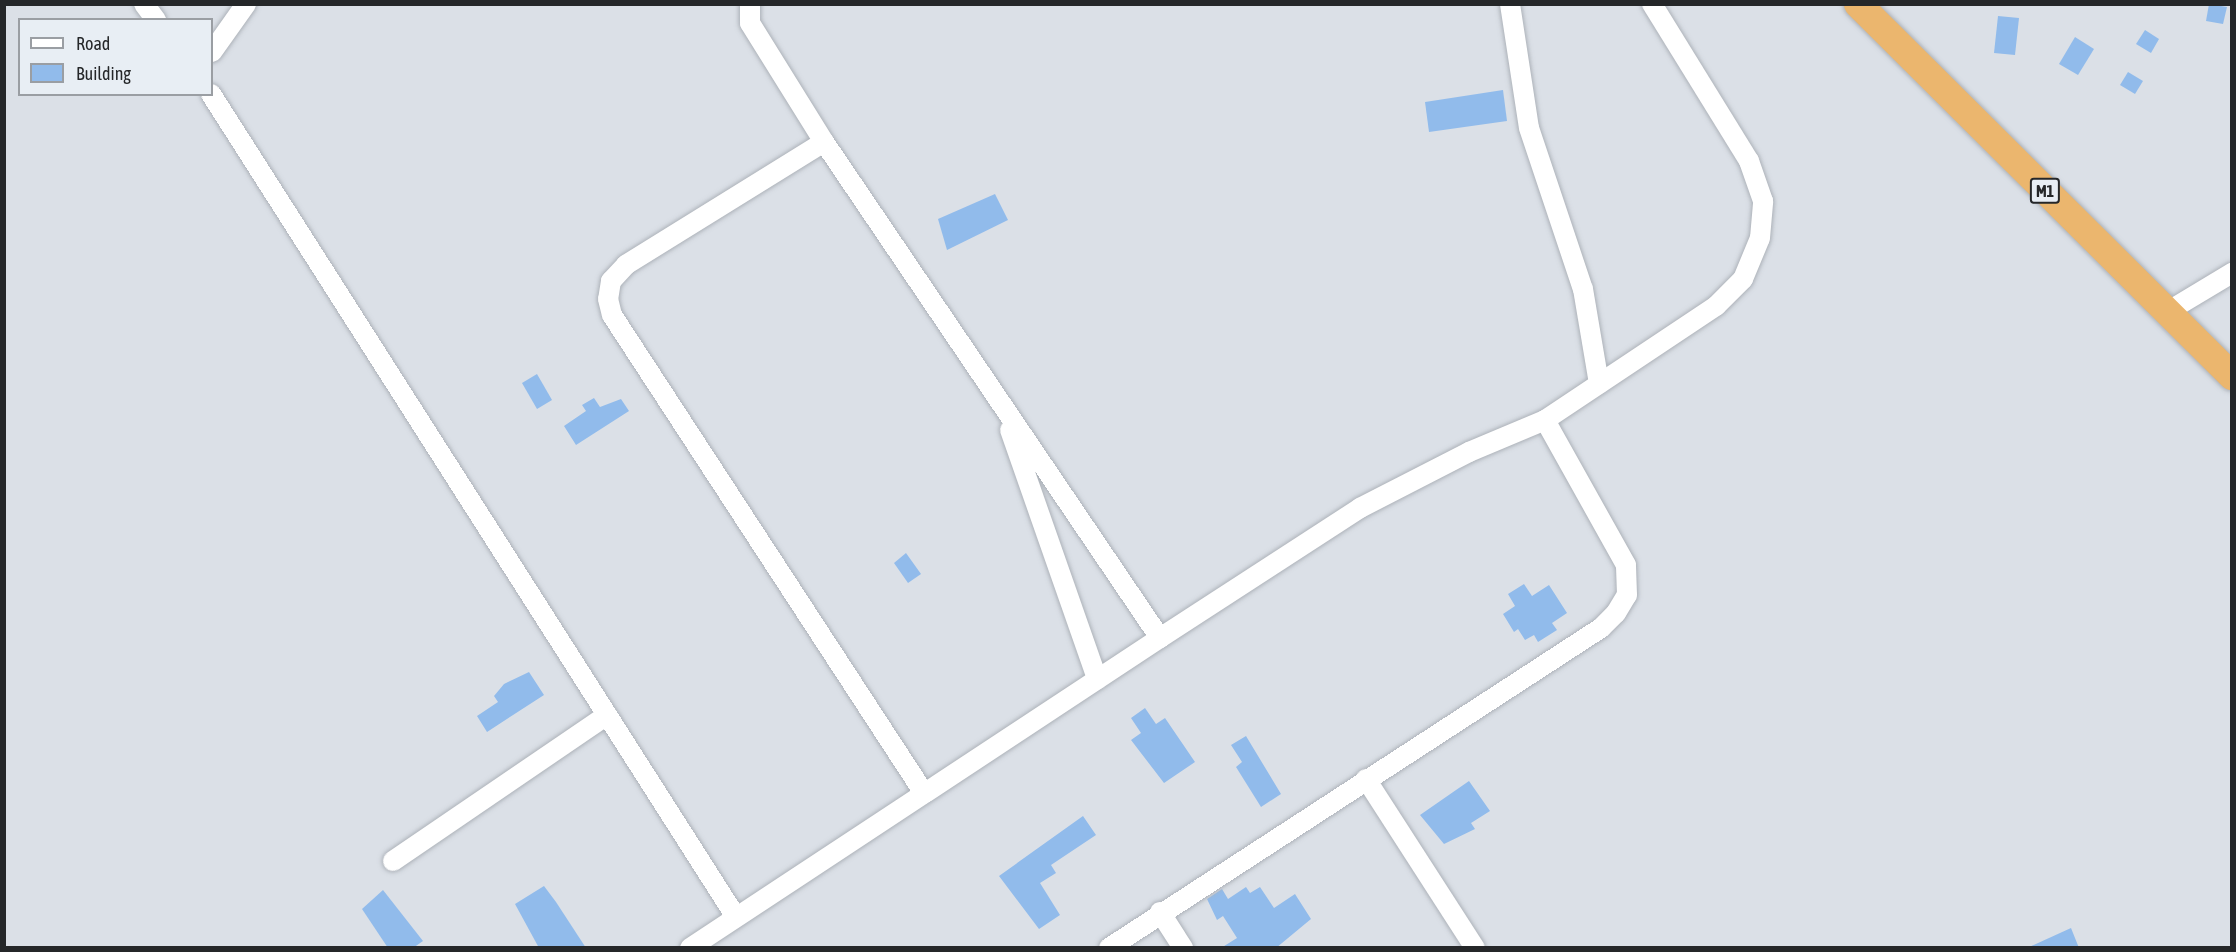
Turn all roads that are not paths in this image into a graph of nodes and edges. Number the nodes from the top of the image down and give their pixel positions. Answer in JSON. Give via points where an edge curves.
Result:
{"nodes":[{"id":1,"x":144,"y":4,"type":"edge"},
{"id":2,"x":246,"y":4,"type":"edge"},
{"id":3,"x":750,"y":4,"type":"edge"},
{"id":4,"x":1510,"y":4,"type":"edge"},
{"id":5,"x":1652,"y":4,"type":"edge"},
{"id":6,"x":1858,"y":4,"type":"edge"},
{"id":7,"x":154,"y":18,"type":"edge"},
{"id":8,"x":213,"y":51,"type":"edge"},
{"id":9,"x":212,"y":96,"type":"edge"},
{"id":10,"x":824,"y":142,"type":"junction"},
{"id":11,"x":2232,"y":273,"type":"edge"},
{"id":12,"x":2167,"y":312,"type":"junction"},
{"id":13,"x":2232,"y":376,"type":"edge"},
{"id":14,"x":1599,"y":384,"type":"junction"},
{"id":15,"x":1001,"y":403,"type":"junction"},
{"id":16,"x":1545,"y":420,"type":"junction"},
{"id":17,"x":1161,"y":638,"type":"junction"},
{"id":18,"x":1097,"y":679,"type":"junction"},
{"id":19,"x":607,"y":715,"type":"junction"},
{"id":20,"x":1366,"y":779,"type":"junction"},
{"id":21,"x":924,"y":793,"type":"junction"},
{"id":22,"x":393,"y":861,"type":"dead end"},
{"id":23,"x":1160,"y":912,"type":"junction"},
{"id":24,"x":736,"y":918,"type":"junction"},
{"id":25,"x":690,"y":948,"type":"edge"},
{"id":26,"x":1109,"y":948,"type":"edge"},
{"id":27,"x":1182,"y":948,"type":"edge"},
{"id":28,"x":1475,"y":948,"type":"edge"}],
"edges":[{"from":1,"to":7,"type":"street"},
{"from":2,"to":8,"type":"street"},
{"from":3,"to":10,"type":"street","via":[[750,22]]},
{"from":4,"to":14,"type":"street","via":[[1529,128],[1583,289]]},
{"from":5,"to":14,"type":"street","via":[[1749,161],[1763,201],[1760,238],[1743,279],[1716,306]]},
{"from":6,"to":12,"type":"highway","number":"M1"},
{"from":9,"to":19,"type":"street"},
{"from":10,"to":15,"type":"street"},
{"from":10,"to":21,"type":"street","via":[[626,266],[611,281],[608,298],[612,315]]},
{"from":11,"to":12,"type":"street"},
{"from":12,"to":13,"type":"highway","number":"M1"},
{"from":14,"to":16,"type":"street"},
{"from":15,"to":17,"type":"street"},
{"from":15,"to":18,"type":"street"},
{"from":16,"to":17,"type":"street","via":[[1469,452],[1360,508]]},
{"from":16,"to":20,"type":"street","via":[[1621,552],[1627,595],[1600,628]]},
{"from":17,"to":18,"type":"street"},
{"from":18,"to":21,"type":"street"},
{"from":19,"to":22,"type":"street"},
{"from":19,"to":24,"type":"street"},
{"from":20,"to":23,"type":"street"},
{"from":20,"to":28,"type":"street"},
{"from":21,"to":24,"type":"street"},
{"from":23,"to":26,"type":"street"},
{"from":23,"to":27,"type":"street"},
{"from":24,"to":25,"type":"street"}]}
